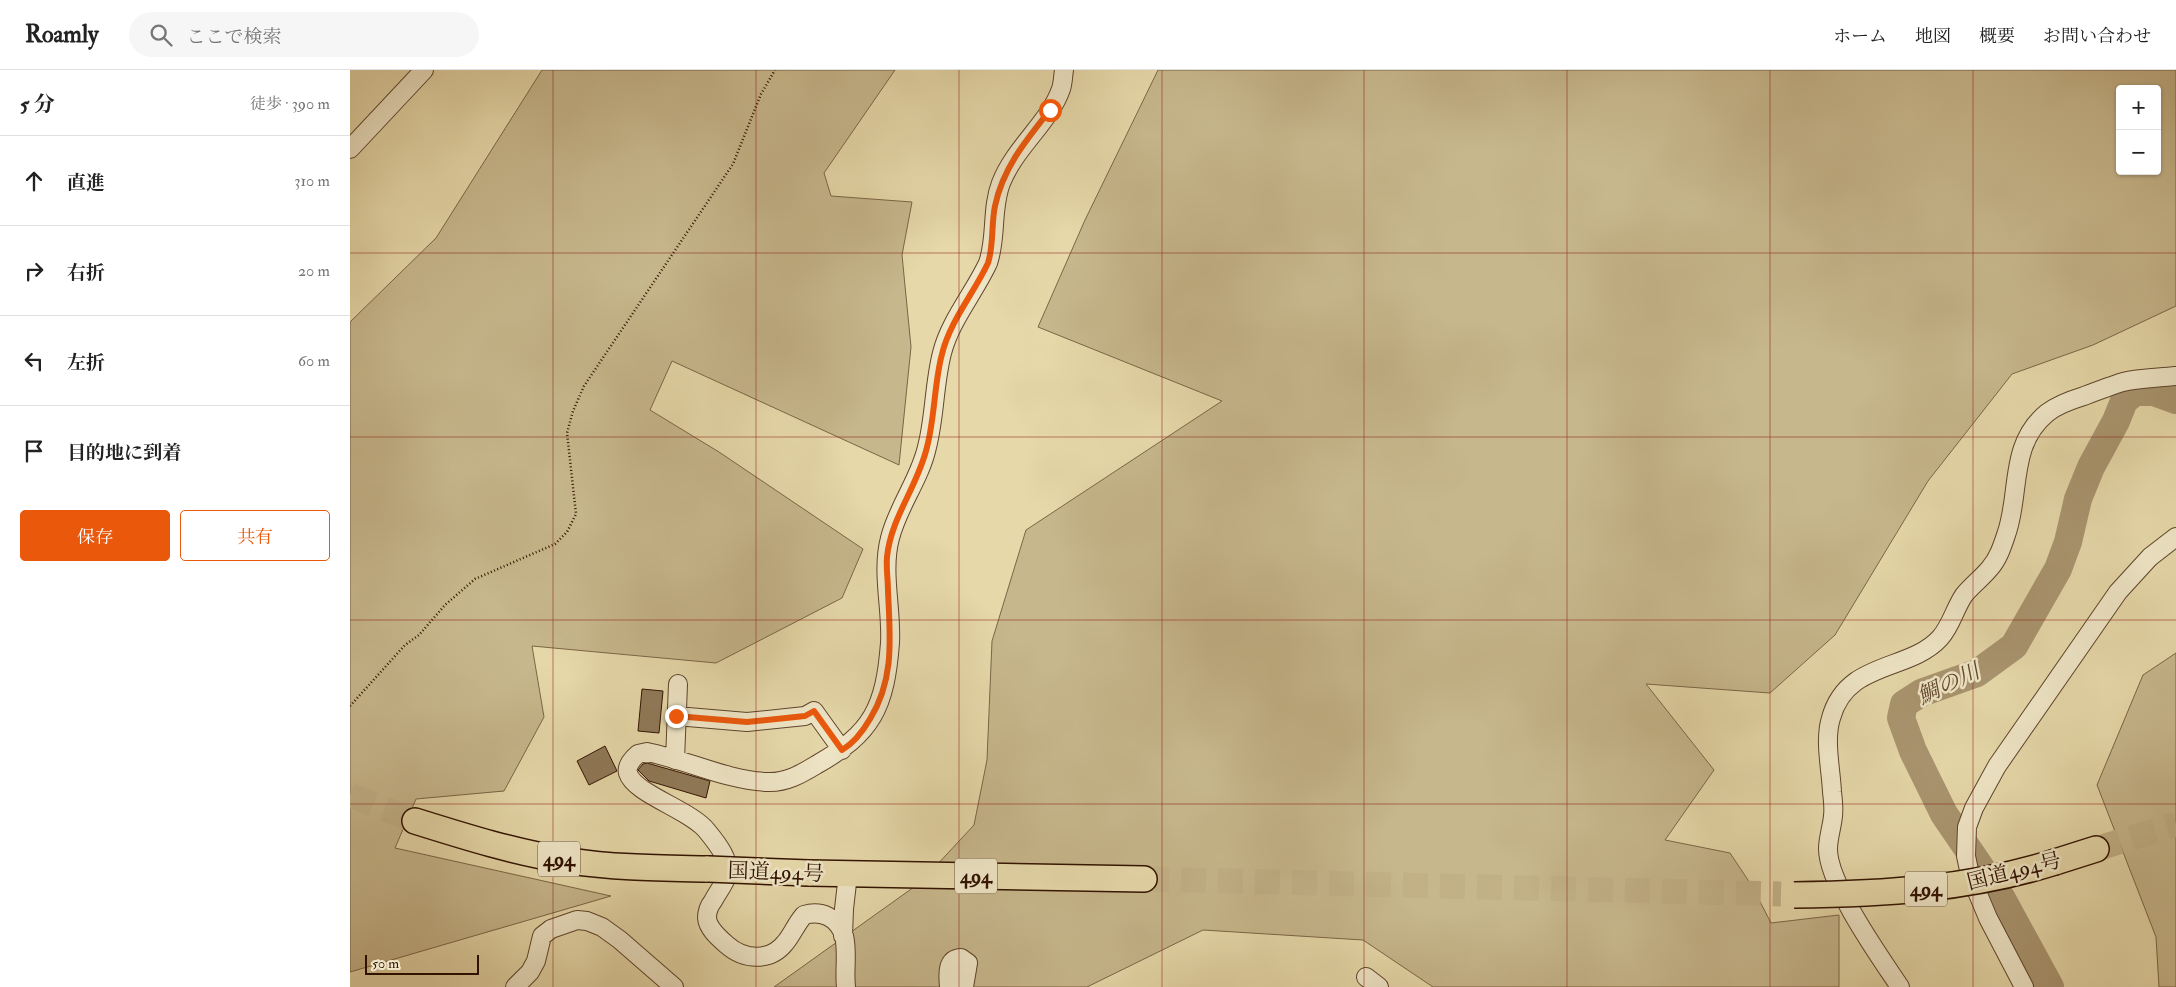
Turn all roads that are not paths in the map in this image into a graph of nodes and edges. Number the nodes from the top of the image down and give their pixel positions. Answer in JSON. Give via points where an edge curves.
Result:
{"nodes":[{"id":1,"x":424,"y":70,"type":"edge"},
{"id":2,"x":1064,"y":70,"type":"edge"},
{"id":3,"x":350,"y":149,"type":"edge"},
{"id":4,"x":2176,"y":376,"type":"edge"},
{"id":5,"x":2176,"y":537,"type":"edge"},
{"id":6,"x":678,"y":684,"type":"dead end"},
{"id":7,"x":676,"y":716,"type":"junction"},
{"id":8,"x":842,"y":750,"type":"junction"},
{"id":9,"x":675,"y":760,"type":"junction"},
{"id":10,"x":415,"y":821,"type":"tunnel mouth"},
{"id":11,"x":2096,"y":849,"type":"tunnel mouth"},
{"id":12,"x":848,"y":874,"type":"junction"},
{"id":13,"x":1144,"y":879,"type":"tunnel mouth"},
{"id":14,"x":1787,"y":894,"type":"tunnel mouth"},
{"id":15,"x":844,"y":936,"type":"junction"},
{"id":16,"x":515,"y":987,"type":"edge"},
{"id":17,"x":674,"y":987,"type":"edge"},
{"id":18,"x":846,"y":987,"type":"edge"},
{"id":19,"x":949,"y":987,"type":"edge"},
{"id":20,"x":964,"y":987,"type":"edge"},
{"id":21,"x":1900,"y":987,"type":"edge"},
{"id":22,"x":2024,"y":987,"type":"edge"}],
"edges":[{"from":1,"to":3,"type":"street"},
{"from":2,"to":8,"type":"street","via":[[1061,89],[1050,110],[1014,157],[1001,183],[995,208],[992,252],[942,352],[927,447],[889,538],[890,640],[886,681],[882,696],[864,728]]},
{"from":4,"to":21,"type":"street","via":[[2124,382],[2066,402],[2047,413],[2025,441],[2016,468],[2015,504],[1998,555],[1989,570],[1964,596],[1940,638],[1912,656],[1866,675],[1842,695],[1834,708],[1828,733],[1834,815],[1828,848],[1830,861],[1863,930]]},
{"from":5,"to":22,"type":"street","via":[[2150,557],[2118,592],[1997,766],[1974,808],[1966,848],[1970,875]]},
{"from":6,"to":7,"type":"street"},
{"from":7,"to":8,"type":"street","via":[[747,722],[805,716],[814,711]]},
{"from":7,"to":9,"type":"street"},
{"from":8,"to":9,"type":"street","via":[[781,782],[744,779]]},
{"from":9,"to":15,"type":"street","via":[[646,752],[638,754],[628,773],[641,787],[694,817],[720,851],[728,868],[727,877],[708,908],[707,918],[718,936],[750,957],[769,956],[785,943],[804,915],[818,912],[835,922]]},
{"from":10,"to":12,"type":"highway","name":"国道494号","number":"494","bridge":true,"via":[[493,845],[570,861],[613,866]]},
{"from":11,"to":14,"type":"highway","name":"国道494号","number":"494","bridge":true,"via":[[2017,874],[1952,886],[1878,893]]},
{"from":12,"to":13,"type":"highway","name":"国道494号","number":"494"},
{"from":12,"to":15,"type":"street"},
{"from":15,"to":18,"type":"street"},
{"from":16,"to":17,"type":"street","via":[[536,961],[542,936],[551,929],[577,920],[602,927]]},
{"from":19,"to":20,"type":"street","via":[[950,963],[961,958],[968,963]]}]}
